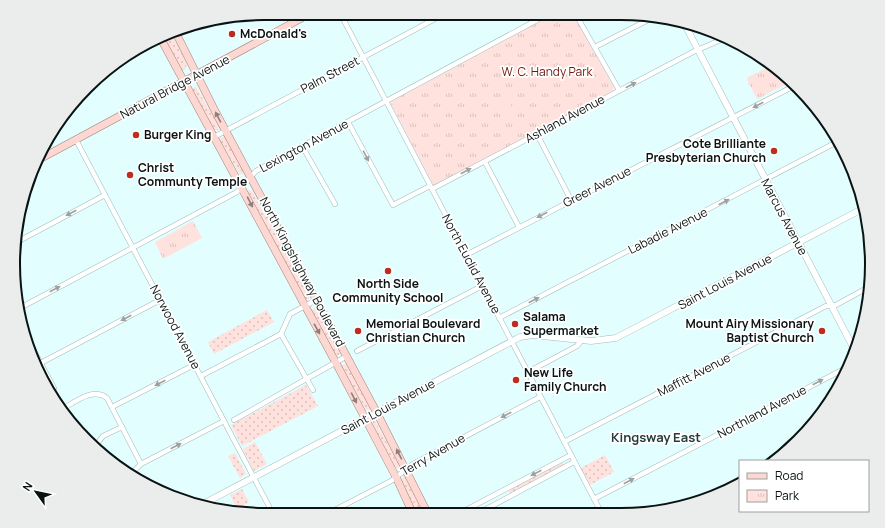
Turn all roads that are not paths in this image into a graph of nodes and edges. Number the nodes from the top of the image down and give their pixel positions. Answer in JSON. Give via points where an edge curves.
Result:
{"nodes":[{"id":1,"x":299,"y":20,"type":"edge"},
{"id":2,"x":344,"y":20,"type":"edge"},
{"id":3,"x":433,"y":20,"type":"edge"},
{"id":4,"x":537,"y":20,"type":"edge"},
{"id":5,"x":579,"y":20,"type":"edge"},
{"id":6,"x":645,"y":22,"type":"edge"},
{"id":7,"x":687,"y":29,"type":"edge"},
{"id":8,"x":178,"y":36,"type":"edge"},
{"id":9,"x":719,"y":41,"type":"edge"},
{"id":10,"x":163,"y":42,"type":"edge"},
{"id":11,"x":595,"y":47,"type":"junction"},
{"id":12,"x":698,"y":50,"type":"junction"},
{"id":13,"x":363,"y":57,"type":"junction"},
{"id":14,"x":196,"y":75,"type":"junction"},
{"id":15,"x":184,"y":82,"type":"junction"},
{"id":16,"x":790,"y":88,"type":"edge"},
{"id":17,"x":619,"y":90,"type":"junction"},
{"id":18,"x":386,"y":101,"type":"junction"},
{"id":19,"x":732,"y":118,"type":"junction"},
{"id":20,"x":348,"y":122,"type":"junction"},
{"id":21,"x":226,"y":131,"type":"junction"},
{"id":22,"x":537,"y":134,"type":"junction"},
{"id":23,"x":214,"y":137,"type":"junction"},
{"id":24,"x":76,"y":140,"type":"junction"},
{"id":25,"x":833,"y":144,"type":"edge"},
{"id":26,"x":302,"y":146,"type":"junction"},
{"id":27,"x":45,"y":156,"type":"edge"},
{"id":28,"x":485,"y":162,"type":"junction"},
{"id":29,"x":251,"y":177,"type":"junction"},
{"id":30,"x":765,"y":181,"type":"junction"},
{"id":31,"x":242,"y":187,"type":"junction"},
{"id":32,"x":431,"y":188,"type":"junction"},
{"id":33,"x":105,"y":195,"type":"junction"},
{"id":34,"x":571,"y":200,"type":"junction"},
{"id":35,"x":335,"y":204,"type":"dead end"},
{"id":36,"x":859,"y":211,"type":"edge"},
{"id":37,"x":519,"y":227,"type":"junction"},
{"id":38,"x":22,"y":240,"type":"edge"},
{"id":39,"x":798,"y":243,"type":"junction"},
{"id":40,"x":133,"y":247,"type":"junction"},
{"id":41,"x":466,"y":255,"type":"junction"},
{"id":42,"x":482,"y":286,"type":"junction"},
{"id":43,"x":863,"y":290,"type":"edge"},
{"id":44,"x":160,"y":300,"type":"junction"},
{"id":45,"x":316,"y":300,"type":"junction"},
{"id":46,"x":24,"y":306,"type":"edge"},
{"id":47,"x":304,"y":306,"type":"junction"},
{"id":48,"x":831,"y":306,"type":"junction"},
{"id":49,"x":499,"y":318,"type":"junction"},
{"id":50,"x":280,"y":334,"type":"junction"},
{"id":51,"x":511,"y":341,"type":"junction"},
{"id":52,"x":581,"y":341,"type":"junction"},
{"id":53,"x":851,"y":344,"type":"edge"},
{"id":54,"x":357,"y":351,"type":"dead end"},
{"id":55,"x":347,"y":356,"type":"junction"},
{"id":56,"x":41,"y":363,"type":"edge"},
{"id":57,"x":336,"y":363,"type":"junction"},
{"id":58,"x":194,"y":365,"type":"junction"},
{"id":59,"x":840,"y":371,"type":"edge"},
{"id":60,"x":528,"y":372,"type":"junction"},
{"id":61,"x":201,"y":376,"type":"junction"},
{"id":62,"x":307,"y":380,"type":"junction"},
{"id":63,"x":313,"y":390,"type":"dead end"},
{"id":64,"x":540,"y":396,"type":"junction"},
{"id":65,"x":66,"y":407,"type":"edge"},
{"id":66,"x":112,"y":407,"type":"junction"},
{"id":67,"x":378,"y":413,"type":"junction"},
{"id":68,"x":365,"y":419,"type":"junction"},
{"id":69,"x":234,"y":420,"type":"dead end"},
{"id":70,"x":224,"y":421,"type":"junction"},
{"id":71,"x":122,"y":427,"type":"junction"},
{"id":72,"x":564,"y":442,"type":"junction"},
{"id":73,"x":98,"y":443,"type":"edge"},
{"id":74,"x":571,"y":455,"type":"junction"},
{"id":75,"x":574,"y":462,"type":"junction"},
{"id":76,"x":141,"y":464,"type":"junction"},
{"id":77,"x":406,"y":469,"type":"junction"},
{"id":78,"x":135,"y":471,"type":"edge"},
{"id":79,"x":396,"y":477,"type":"junction"},
{"id":80,"x":254,"y":478,"type":"junction"},
{"id":81,"x":594,"y":499,"type":"junction"},
{"id":82,"x":208,"y":501,"type":"edge"},
{"id":83,"x":270,"y":508,"type":"edge"},
{"id":84,"x":338,"y":508,"type":"edge"},
{"id":85,"x":410,"y":508,"type":"edge"},
{"id":86,"x":425,"y":508,"type":"edge"},
{"id":87,"x":469,"y":508,"type":"edge"},
{"id":88,"x":488,"y":508,"type":"edge"},
{"id":89,"x":599,"y":508,"type":"edge"}],
"edges":[{"from":1,"to":14,"type":"main road","name":"Natural Bridge Avenue"},
{"from":2,"to":13,"type":"street","name":"North Euclid Avenue"},
{"from":3,"to":13,"type":"street","name":"Palm Street"},
{"from":4,"to":18,"type":"street","name":"Lexington Avenue"},
{"from":5,"to":11,"type":"street"},
{"from":6,"to":11,"type":"street"},
{"from":7,"to":12,"type":"street","name":"Marcus Avenue"},
{"from":8,"to":14,"type":"main road","name":"North Kingshighway Boulevard"},
{"from":9,"to":12,"type":"street","name":"Ashland Avenue"},
{"from":10,"to":15,"type":"main road","name":"North Kingshighway Boulevard"},
{"from":11,"to":17,"type":"street"},
{"from":17,"to":12,"type":"street","name":"Ashland Avenue","one_way":true},
{"from":12,"to":19,"type":"street","name":"Marcus Avenue"},
{"from":13,"to":18,"type":"street","name":"North Euclid Avenue"},
{"from":13,"to":21,"type":"street","name":"Palm Street"},
{"from":14,"to":15,"type":"main road","name":"Natural Bridge Avenue"},
{"from":21,"to":14,"type":"main road","name":"North Kingshighway Boulevard","one_way":true},
{"from":15,"to":23,"type":"main road","name":"North Kingshighway Boulevard"},
{"from":15,"to":24,"type":"main road","name":"Natural Bridge Avenue"},
{"from":16,"to":19,"type":"street","name":"Greer Avenue","one_way":true},
{"from":17,"to":22,"type":"street","name":"Ashland Avenue"},
{"from":18,"to":20,"type":"street","name":"Lexington Avenue"},
{"from":18,"to":32,"type":"street","name":"North Euclid Avenue"},
{"from":19,"to":30,"type":"street","name":"Marcus Avenue"},
{"from":19,"to":34,"type":"street","name":"Greer Avenue"},
{"from":20,"to":26,"type":"street","name":"Lexington Avenue"},
{"from":20,"to":32,"type":"street","name":"Ashland Avenue","one_way":true,"via":[[393,205]]},
{"from":21,"to":23,"type":"street","name":"Palm Street"},
{"from":21,"to":29,"type":"main road","name":"North Kingshighway Boulevard"},
{"from":22,"to":28,"type":"street","name":"Ashland Avenue"},
{"from":22,"to":34,"type":"street"},
{"from":23,"to":31,"type":"main road","name":"North Kingshighway Boulevard"},
{"from":24,"to":27,"type":"main road","name":"Natural Bridge Avenue"},
{"from":24,"to":33,"type":"street","name":"Norwood Avenue"},
{"from":25,"to":30,"type":"street","name":"Labadie Avenue"},
{"from":26,"to":29,"type":"street","name":"Lexington Avenue","via":[[256,171]]},
{"from":26,"to":35,"type":"street"},
{"from":32,"to":28,"type":"street","name":"Ashland Avenue","one_way":true},
{"from":28,"to":37,"type":"street"},
{"from":29,"to":31,"type":"street","name":"Lexington Avenue"},
{"from":29,"to":45,"type":"main road","name":"North Kingshighway Boulevard"},
{"from":30,"to":39,"type":"street","name":"Marcus Avenue"},
{"from":49,"to":30,"type":"street","name":"Labadie Avenue","one_way":true},
{"from":31,"to":40,"type":"street","name":"Lexington Avenue"},
{"from":31,"to":47,"type":"main road","name":"North Kingshighway Boulevard","one_way":true},
{"from":32,"to":41,"type":"street","name":"North Euclid Avenue"},
{"from":33,"to":38,"type":"street","one_way":true},
{"from":33,"to":40,"type":"street","name":"Norwood Avenue"},
{"from":34,"to":37,"type":"street","name":"Greer Avenue","one_way":true},
{"from":36,"to":39,"type":"street","name":"Saint Louis Avenue"},
{"from":37,"to":41,"type":"street","name":"Greer Avenue"},
{"from":39,"to":48,"type":"street","name":"Marcus Avenue"},
{"from":39,"to":52,"type":"street","name":"Saint Louis Avenue","via":[[626,334],[604,340]]},
{"from":40,"to":44,"type":"street","name":"Norwood Avenue"},
{"from":46,"to":40,"type":"street","name":"Lexington Avenue","one_way":true},
{"from":41,"to":42,"type":"street","name":"North Euclid Avenue"},
{"from":42,"to":49,"type":"street","name":"North Euclid Avenue"},
{"from":42,"to":54,"type":"street"},
{"from":43,"to":48,"type":"street","name":"Maffitt Avenue"},
{"from":44,"to":56,"type":"street","one_way":true},
{"from":44,"to":58,"type":"street","name":"Norwood Avenue"},
{"from":45,"to":47,"type":"street"},
{"from":45,"to":55,"type":"main road","name":"North Kingshighway Boulevard"},
{"from":47,"to":50,"type":"street","via":[[290,314]]},
{"from":47,"to":57,"type":"main road","name":"North Kingshighway Boulevard","one_way":true},
{"from":48,"to":53,"type":"street","name":"Marcus Avenue"},
{"from":48,"to":72,"type":"street","name":"Maffitt Avenue","via":[[826,306]]},
{"from":49,"to":51,"type":"street","name":"North Euclid Avenue"},
{"from":50,"to":61,"type":"street"},
{"from":50,"to":62,"type":"street"},
{"from":51,"to":52,"type":"street","name":"Saint Louis Avenue","via":[[533,335]]},
{"from":51,"to":60,"type":"street","name":"North Euclid Avenue"},
{"from":51,"to":67,"type":"street","name":"Saint Louis Avenue"},
{"from":52,"to":60,"type":"street","via":[[577,346]]},
{"from":55,"to":57,"type":"street"},
{"from":55,"to":67,"type":"main road","name":"North Kingshighway Boulevard"},
{"from":57,"to":62,"type":"street"},
{"from":57,"to":68,"type":"main road","name":"North Kingshighway Boulevard","one_way":true},
{"from":58,"to":61,"type":"street","name":"Norwood Avenue"},
{"from":58,"to":66,"type":"street","one_way":true},
{"from":81,"to":59,"type":"street","name":"Northland Avenue","one_way":true},
{"from":60,"to":64,"type":"street","name":"North Euclid Avenue"},
{"from":61,"to":70,"type":"street","name":"Norwood Avenue"},
{"from":62,"to":63,"type":"street"},
{"from":62,"to":69,"type":"street"},
{"from":64,"to":72,"type":"street","name":"North Euclid Avenue"},
{"from":64,"to":77,"type":"street","name":"Terry Avenue","one_way":true},
{"from":65,"to":66,"type":"street","via":[[93,393],[101,393]]},
{"from":66,"to":71,"type":"street"},
{"from":67,"to":68,"type":"street","name":"Saint Louis Avenue"},
{"from":77,"to":67,"type":"main road","name":"North Kingshighway Boulevard","one_way":true},
{"from":68,"to":79,"type":"main road","name":"North Kingshighway Boulevard"},
{"from":68,"to":80,"type":"street","name":"Saint Louis Avenue"},
{"from":76,"to":70,"type":"street","one_way":true},
{"from":70,"to":80,"type":"street","name":"Norwood Avenue"},
{"from":71,"to":73,"type":"street","via":[[103,436]]},
{"from":71,"to":76,"type":"street"},
{"from":72,"to":74,"type":"street","name":"North Euclid Avenue"},
{"from":74,"to":75,"type":"street","name":"North Euclid Avenue"},
{"from":74,"to":87,"type":"street","one_way":true},
{"from":75,"to":81,"type":"street","name":"North Euclid Avenue"},
{"from":75,"to":88,"type":"street"},
{"from":76,"to":78,"type":"street"},
{"from":77,"to":79,"type":"street","name":"Terry Avenue"},
{"from":77,"to":86,"type":"main road","name":"North Kingshighway Boulevard"},
{"from":79,"to":84,"type":"street","name":"Terry Avenue"},
{"from":79,"to":85,"type":"main road","name":"North Kingshighway Boulevard"},
{"from":80,"to":82,"type":"street","name":"Saint Louis Avenue"},
{"from":80,"to":83,"type":"street","name":"Norwood Avenue"},
{"from":81,"to":89,"type":"street","name":"North Euclid Avenue"}]}
